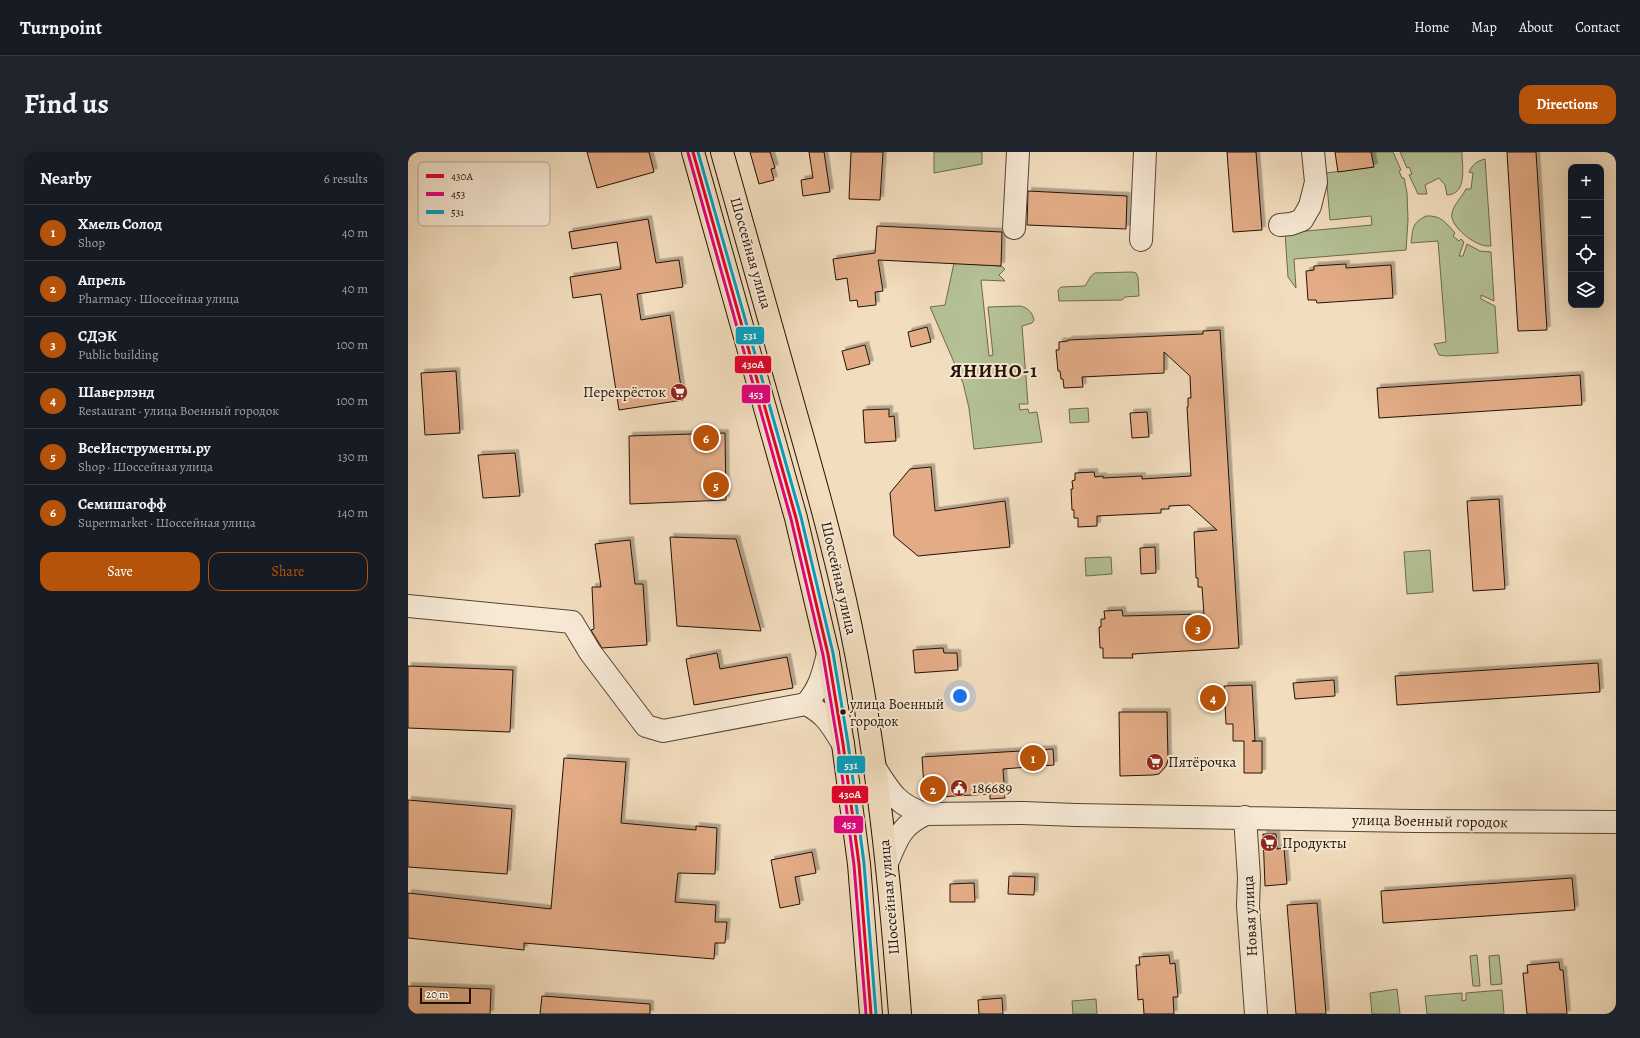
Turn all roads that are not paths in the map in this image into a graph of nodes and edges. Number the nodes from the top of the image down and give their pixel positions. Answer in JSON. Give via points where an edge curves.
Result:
{"nodes":[{"id":1,"x":694,"y":152,"type":"edge"},
{"id":2,"x":722,"y":152,"type":"edge"},
{"id":3,"x":1018,"y":152,"type":"edge"},
{"id":4,"x":1145,"y":152,"type":"edge"},
{"id":5,"x":1313,"y":152,"type":"edge"},
{"id":6,"x":1280,"y":225,"type":"dead end"},
{"id":7,"x":1014,"y":228,"type":"dead end"},
{"id":8,"x":1141,"y":240,"type":"dead end"},
{"id":9,"x":408,"y":606,"type":"edge"},
{"id":10,"x":828,"y":654,"type":"junction"},
{"id":11,"x":806,"y":704,"type":"junction"},
{"id":12,"x":843,"y":744,"type":"junction"},
{"id":13,"x":875,"y":768,"type":"junction"},
{"id":14,"x":926,"y":814,"type":"junction"},
{"id":15,"x":1244,"y":817,"type":"junction"},
{"id":16,"x":1616,"y":822,"type":"edge"},
{"id":17,"x":886,"y":863,"type":"junction"},
{"id":18,"x":871,"y":1014,"type":"edge"},
{"id":19,"x":900,"y":1014,"type":"edge"},
{"id":20,"x":1256,"y":1014,"type":"edge"}],
"edges":[{"from":1,"to":10,"type":"main road","name":"Шоссейная улица","via":[[796,518]]},
{"from":2,"to":13,"type":"main road","name":"Шоссейная улица","via":[[827,525],[850,623]]},
{"from":3,"to":7,"type":"street"},
{"from":4,"to":8,"type":"street"},
{"from":5,"to":6,"type":"street","via":[[1316,182],[1310,206],[1302,220]]},
{"from":9,"to":11,"type":"street","via":[[572,622],[590,652],[646,726],[663,731]]},
{"from":10,"to":11,"type":"street","via":[[821,681]]},
{"from":10,"to":12,"type":"main road","name":"Шоссейная улица"},
{"from":11,"to":12,"type":"street","via":[[827,719]]},
{"from":12,"to":18,"type":"main road","name":"Шоссейная улица","via":[[860,871]]},
{"from":13,"to":14,"type":"street","via":[[901,803]]},
{"from":13,"to":17,"type":"main road","name":"Шоссейная улица"},
{"from":14,"to":15,"type":"street","name":"улица Военный городок"},
{"from":14,"to":17,"type":"street","via":[[914,819],[905,827],[897,837]]},
{"from":15,"to":16,"type":"street","name":"улица Военный городок"},
{"from":15,"to":20,"type":"street","name":"Новая улица"},
{"from":17,"to":19,"type":"main road","name":"Шоссейная улица"}]}
